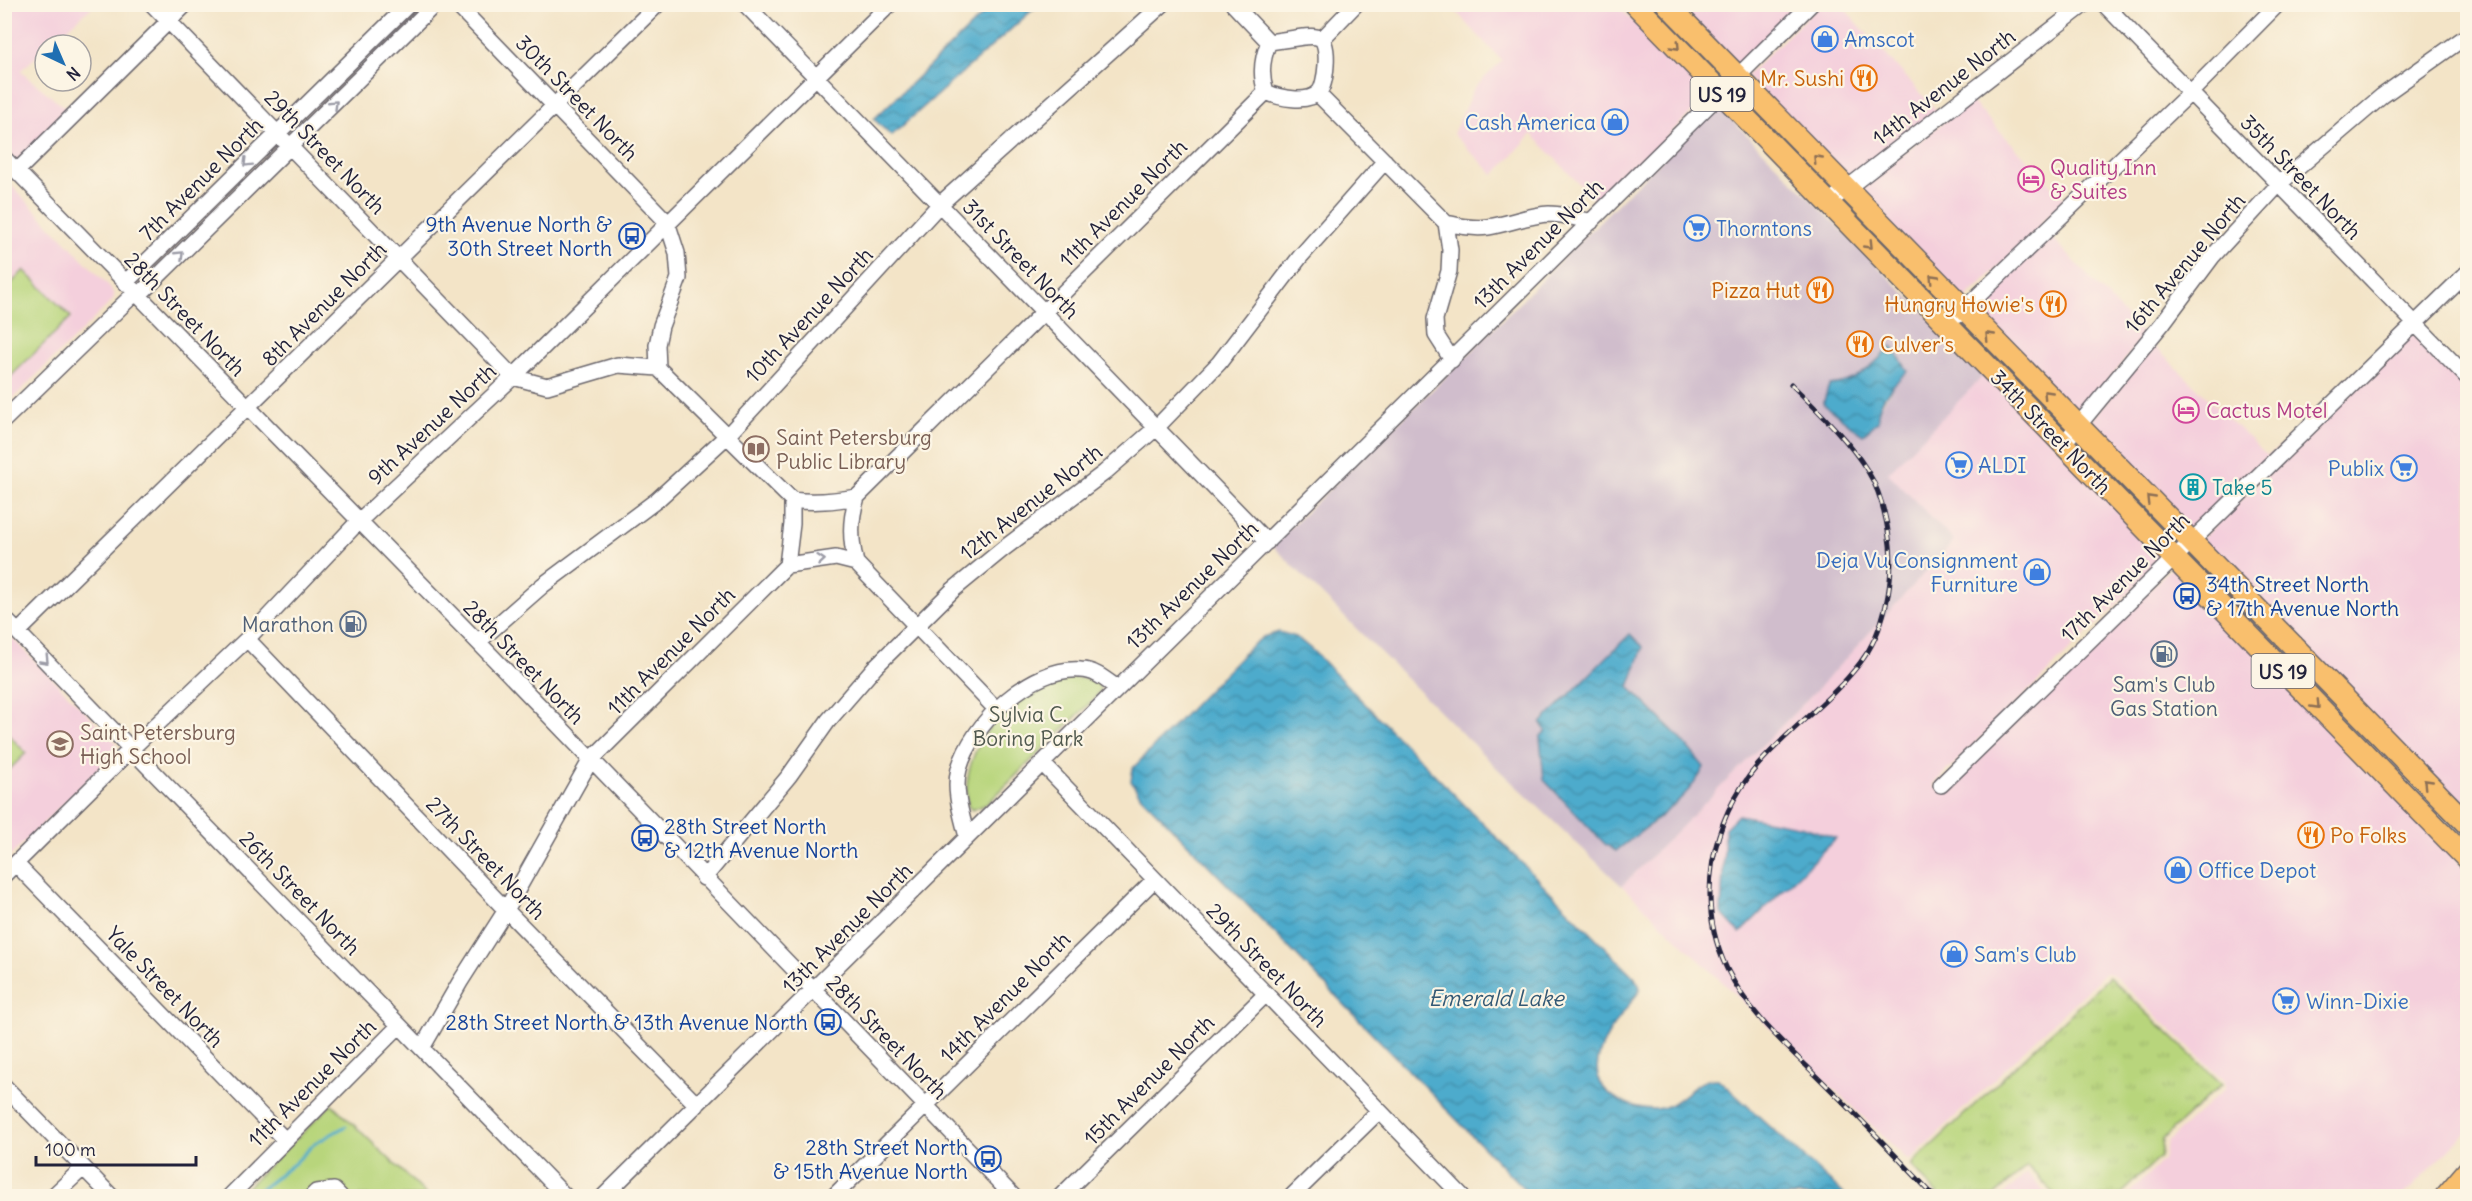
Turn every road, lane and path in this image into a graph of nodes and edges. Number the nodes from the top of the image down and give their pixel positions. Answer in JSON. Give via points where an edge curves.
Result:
{"nodes":[{"id":1,"x":152,"y":4,"type":"edge"},
{"id":2,"x":186,"y":4,"type":"edge"},
{"id":3,"x":409,"y":4,"type":"edge"},
{"id":4,"x":435,"y":4,"type":"edge"},
{"id":5,"x":456,"y":4,"type":"edge"},
{"id":6,"x":658,"y":4,"type":"edge"},
{"id":7,"x":745,"y":4,"type":"edge"},
{"id":8,"x":890,"y":4,"type":"edge"},
{"id":9,"x":1163,"y":4,"type":"edge"},
{"id":10,"x":1233,"y":4,"type":"edge"},
{"id":11,"x":1356,"y":4,"type":"edge"},
{"id":12,"x":1635,"y":4,"type":"edge"},
{"id":13,"x":1667,"y":4,"type":"edge"},
{"id":14,"x":1811,"y":4,"type":"edge"},
{"id":15,"x":2085,"y":4,"type":"edge"},
{"id":16,"x":2104,"y":4,"type":"edge"},
{"id":17,"x":2278,"y":4,"type":"edge"},
{"id":18,"x":169,"y":22,"type":"junction"},
{"id":19,"x":2468,"y":35,"type":"edge"},
{"id":20,"x":1322,"y":39,"type":"junction"},
{"id":21,"x":1269,"y":42,"type":"junction"},
{"id":22,"x":1737,"y":76,"type":"junction"},
{"id":23,"x":815,"y":77,"type":"junction"},
{"id":24,"x":1266,"y":92,"type":"junction"},
{"id":25,"x":1721,"y":92,"type":"junction"},
{"id":26,"x":2190,"y":93,"type":"junction"},
{"id":27,"x":1318,"y":94,"type":"junction"},
{"id":28,"x":555,"y":106,"type":"junction"},
{"id":29,"x":277,"y":133,"type":"junction"},
{"id":30,"x":290,"y":147,"type":"junction"},
{"id":31,"x":4,"y":158,"type":"edge"},
{"id":32,"x":1384,"y":161,"type":"junction"},
{"id":33,"x":17,"y":171,"type":"junction"},
{"id":34,"x":2279,"y":184,"type":"junction"},
{"id":35,"x":1847,"y":189,"type":"junction"},
{"id":36,"x":1828,"y":203,"type":"junction"},
{"id":37,"x":939,"y":205,"type":"junction"},
{"id":38,"x":667,"y":222,"type":"junction"},
{"id":39,"x":1591,"y":222,"type":"junction"},
{"id":40,"x":1446,"y":224,"type":"junction"},
{"id":41,"x":399,"y":259,"type":"junction"},
{"id":42,"x":2468,"y":272,"type":"edge"},
{"id":43,"x":133,"y":290,"type":"junction"},
{"id":44,"x":1963,"y":309,"type":"junction"},
{"id":45,"x":1043,"y":312,"type":"junction"},
{"id":46,"x":2414,"y":324,"type":"junction"},
{"id":47,"x":1947,"y":325,"type":"junction"},
{"id":48,"x":1452,"y":360,"type":"junction"},
{"id":49,"x":658,"y":368,"type":"junction"},
{"id":50,"x":513,"y":377,"type":"junction"},
{"id":51,"x":2468,"y":378,"type":"edge"},
{"id":52,"x":248,"y":408,"type":"junction"},
{"id":53,"x":4,"y":420,"type":"edge"},
{"id":54,"x":2078,"y":426,"type":"junction"},
{"id":55,"x":1156,"y":428,"type":"junction"},
{"id":56,"x":729,"y":435,"type":"junction"},
{"id":57,"x":2063,"y":444,"type":"junction"},
{"id":58,"x":856,"y":497,"type":"junction"},
{"id":59,"x":792,"y":500,"type":"junction"},
{"id":60,"x":358,"y":522,"type":"junction"},
{"id":61,"x":2190,"y":541,"type":"junction"},
{"id":62,"x":1266,"y":542,"type":"junction"},
{"id":63,"x":2173,"y":558,"type":"junction"},
{"id":64,"x":856,"y":563,"type":"junction"},
{"id":65,"x":787,"y":565,"type":"junction"},
{"id":66,"x":4,"y":618,"type":"edge"},
{"id":67,"x":915,"y":626,"type":"junction"},
{"id":68,"x":18,"y":632,"type":"junction"},
{"id":69,"x":247,"y":639,"type":"junction"},
{"id":70,"x":478,"y":642,"type":"junction"},
{"id":71,"x":1117,"y":688,"type":"junction"},
{"id":72,"x":996,"y":709,"type":"junction"},
{"id":73,"x":131,"y":749,"type":"junction"},
{"id":74,"x":590,"y":761,"type":"junction"},
{"id":75,"x":1042,"y":763,"type":"junction"},
{"id":76,"x":1941,"y":785,"type":"dead end"},
{"id":77,"x":2468,"y":825,"type":"edge"},
{"id":78,"x":2458,"y":836,"type":"edge"},
{"id":79,"x":967,"y":837,"type":"junction"},
{"id":80,"x":2468,"y":860,"type":"edge"},
{"id":81,"x":10,"y":870,"type":"edge"},
{"id":82,"x":704,"y":878,"type":"junction"},
{"id":83,"x":1155,"y":880,"type":"junction"},
{"id":84,"x":506,"y":910,"type":"junction"},
{"id":85,"x":814,"y":992,"type":"junction"},
{"id":86,"x":1266,"y":994,"type":"junction"},
{"id":87,"x":399,"y":1026,"type":"junction"},
{"id":88,"x":422,"y":1048,"type":"junction"},
{"id":89,"x":4,"y":1086,"type":"edge"},
{"id":90,"x":698,"y":1105,"type":"junction"},
{"id":91,"x":925,"y":1107,"type":"junction"},
{"id":92,"x":1379,"y":1111,"type":"junction"},
{"id":93,"x":284,"y":1139,"type":"junction"},
{"id":94,"x":82,"y":1168,"type":"junction"},
{"id":95,"x":2468,"y":1168,"type":"edge"},
{"id":96,"x":2468,"y":1190,"type":"edge"},
{"id":97,"x":53,"y":1197,"type":"edge"},
{"id":98,"x":111,"y":1197,"type":"edge"},
{"id":99,"x":230,"y":1197,"type":"edge"},
{"id":100,"x":312,"y":1197,"type":"edge"},
{"id":101,"x":340,"y":1197,"type":"edge"},
{"id":102,"x":565,"y":1197,"type":"edge"},
{"id":103,"x":604,"y":1197,"type":"edge"},
{"id":104,"x":834,"y":1197,"type":"edge"},
{"id":105,"x":1013,"y":1197,"type":"edge"},
{"id":106,"x":1061,"y":1197,"type":"edge"},
{"id":107,"x":1292,"y":1197,"type":"edge"},
{"id":108,"x":1462,"y":1197,"type":"edge"},
{"id":109,"x":2444,"y":1197,"type":"edge"},
{"id":110,"x":2460,"y":1197,"type":"edge"}],
"edges":[{"from":1,"to":18,"type":"street","name":"29th Street North"},
{"from":2,"to":18,"type":"street"},
{"from":3,"to":29,"type":"street","name":"7th Avenue North"},
{"from":30,"to":4,"type":"street","name":"7th Avenue North","one_way":true},
{"from":5,"to":28,"type":"street","name":"30th Street North"},
{"from":6,"to":28,"type":"street","name":"8th Avenue North"},
{"from":7,"to":23,"type":"street","name":"31st Street North"},
{"from":8,"to":23,"type":"street","name":"9th Avenue North"},
{"from":9,"to":37,"type":"street","name":"10th Avenue North"},
{"from":10,"to":21,"type":"street"},
{"from":11,"to":20,"type":"street"},
{"from":12,"to":25,"type":"highway","name":"34th Street North","number":"US 19","one_way":true},
{"from":13,"to":22,"type":"highway","name":"34th Street North","number":"US 19"},
{"from":14,"to":22,"type":"street","name":"13th Avenue North"},
{"from":15,"to":35,"type":"street","name":"14th Avenue North"},
{"from":16,"to":26,"type":"street","name":"35th Street North"},
{"from":17,"to":26,"type":"street"},
{"from":18,"to":29,"type":"street","name":"29th Street North"},
{"from":18,"to":33,"type":"street"},
{"from":19,"to":34,"type":"street","name":"16th Avenue North","via":[[2382,96]]},
{"from":20,"to":21,"type":"street"},
{"from":20,"to":27,"type":"street","via":[[1326,71]]},
{"from":21,"to":24,"type":"street","via":[[1262,67]]},
{"from":22,"to":25,"type":"street","name":"13th Avenue North"},
{"from":35,"to":22,"type":"highway","name":"34th Street North","number":"US 19","one_way":true},
{"from":23,"to":37,"type":"street","name":"31st Street North"},
{"from":23,"to":38,"type":"street","name":"9th Avenue North"},
{"from":24,"to":27,"type":"street","via":[[1294,99]]},
{"from":24,"to":45,"type":"street","name":"11th Avenue North"},
{"from":25,"to":36,"type":"highway","name":"34th Street North","number":"US 19"},
{"from":25,"to":39,"type":"street","name":"13th Avenue North"},
{"from":26,"to":34,"type":"street","name":"35th Street North"},
{"from":26,"to":44,"type":"street"},
{"from":27,"to":32,"type":"street"},
{"from":28,"to":38,"type":"street","name":"30th Street North"},
{"from":28,"to":41,"type":"street","name":"8th Avenue North"},
{"from":29,"to":30,"type":"street","name":"29th Street North"},
{"from":29,"to":43,"type":"street","name":"7th Avenue North","one_way":true},
{"from":30,"to":41,"type":"street","name":"29th Street North"},
{"from":43,"to":30,"type":"street","name":"7th Avenue North","one_way":true},
{"from":31,"to":33,"type":"street","name":"28th Street North"},
{"from":32,"to":40,"type":"street"},
{"from":32,"to":55,"type":"street","name":"12th Avenue North","via":[[1300,257],[1219,363]]},
{"from":33,"to":43,"type":"street","name":"28th Street North"},
{"from":34,"to":46,"type":"street","name":"35th Street North"},
{"from":34,"to":54,"type":"street","name":"16th Avenue North","via":[[2212,257]]},
{"from":35,"to":36,"type":"street","name":"14th Avenue North"},
{"from":44,"to":35,"type":"highway","name":"34th Street North","number":"US 19","one_way":true},
{"from":36,"to":47,"type":"highway","name":"34th Street North","number":"US 19","one_way":true},
{"from":37,"to":45,"type":"street","name":"31st Street North"},
{"from":37,"to":56,"type":"street","name":"10th Avenue North"},
{"from":38,"to":49,"type":"street","via":[[678,253],[680,278],[661,326]]},
{"from":38,"to":50,"type":"street","name":"9th Avenue North"},
{"from":39,"to":40,"type":"street","via":[[1549,214],[1489,227]]},
{"from":39,"to":48,"type":"street","name":"13th Avenue North"},
{"from":40,"to":48,"type":"street","via":[[1449,271],[1435,319],[1436,335]]},
{"from":41,"to":50,"type":"street","name":"29th Street North"},
{"from":41,"to":52,"type":"street","name":"8th Avenue North"},
{"from":42,"to":46,"type":"street","name":"17th Avenue North"},
{"from":43,"to":52,"type":"street","name":"28th Street North"},
{"from":43,"to":53,"type":"street","name":"7th Avenue North"},
{"from":44,"to":47,"type":"street"},
{"from":54,"to":44,"type":"highway","name":"34th Street North","number":"US 19","one_way":true},
{"from":45,"to":55,"type":"street","name":"31st Street North"},
{"from":45,"to":58,"type":"street","name":"11th Avenue North"},
{"from":46,"to":51,"type":"street","name":"35th Street North"},
{"from":46,"to":61,"type":"street","name":"17th Avenue North"},
{"from":47,"to":57,"type":"highway","name":"34th Street North","number":"US 19"},
{"from":48,"to":62,"type":"street","name":"13th Avenue North"},
{"from":49,"to":50,"type":"street","via":[[618,365],[547,386]]},
{"from":49,"to":56,"type":"street"},
{"from":50,"to":60,"type":"street","name":"9th Avenue North"},
{"from":52,"to":60,"type":"street","name":"28th Street North"},
{"from":52,"to":68,"type":"street","name":"8th Avenue North"},
{"from":54,"to":57,"type":"street","name":"16th Avenue North"},
{"from":61,"to":54,"type":"highway","name":"34th Street North","number":"US 19","one_way":true},
{"from":55,"to":62,"type":"street","name":"31st Street North"},
{"from":55,"to":67,"type":"street","name":"12th Avenue North"},
{"from":56,"to":59,"type":"street"},
{"from":56,"to":70,"type":"street","name":"10th Avenue North","via":[[657,500],[543,585]]},
{"from":57,"to":63,"type":"highway","name":"34th Street North","number":"US 19"},
{"from":58,"to":59,"type":"street","via":[[812,503]]},
{"from":58,"to":64,"type":"street","via":[[851,542]]},
{"from":59,"to":65,"type":"street"},
{"from":60,"to":69,"type":"street","name":"9th Avenue North"},
{"from":60,"to":70,"type":"street","name":"28th Street North"},
{"from":61,"to":63,"type":"street","name":"17th Avenue North"},
{"from":77,"to":61,"type":"highway","name":"34th Street North","number":"US 19","one_way":true},
{"from":62,"to":71,"type":"street","name":"13th Avenue North"},
{"from":63,"to":76,"type":"street","name":"17th Avenue North"},
{"from":63,"to":78,"type":"highway","name":"34th Street North","number":"US 19","one_way":true},
{"from":65,"to":64,"type":"street","one_way":true,"via":[[836,558]]},
{"from":64,"to":67,"type":"street"},
{"from":65,"to":74,"type":"street","name":"11th Avenue North"},
{"from":66,"to":68,"type":"street","name":"26th Street North"},
{"from":67,"to":72,"type":"street"},
{"from":67,"to":82,"type":"street","name":"12th Avenue North","via":[[828,721]]},
{"from":68,"to":73,"type":"street","name":"26th Street North","one_way":true},
{"from":69,"to":73,"type":"street","name":"9th Avenue North"},
{"from":69,"to":84,"type":"street","name":"27th Street North"},
{"from":70,"to":74,"type":"street","name":"28th Street North"},
{"from":71,"to":72,"type":"street","via":[[1100,675],[1082,669],[1066,671],[1025,688]]},
{"from":71,"to":75,"type":"street","name":"13th Avenue North"},
{"from":72,"to":79,"type":"street","via":[[966,748],[958,771]]},
{"from":73,"to":81,"type":"street","name":"9th Avenue North"},
{"from":73,"to":87,"type":"street","name":"26th Street North"},
{"from":74,"to":82,"type":"street","name":"28th Street North"},
{"from":74,"to":84,"type":"street","name":"11th Avenue North"},
{"from":75,"to":79,"type":"street","name":"13th Avenue North"},
{"from":75,"to":83,"type":"street","name":"29th Street North"},
{"from":78,"to":80,"type":"highway","name":"34th Street North","number":"US 19"},
{"from":79,"to":85,"type":"street","name":"13th Avenue North"},
{"from":81,"to":93,"type":"street","name":"Yale Street North"},
{"from":82,"to":85,"type":"street","name":"28th Street North"},
{"from":83,"to":86,"type":"street","name":"29th Street North"},
{"from":83,"to":91,"type":"street","name":"14th Avenue North"},
{"from":84,"to":88,"type":"street","name":"11th Avenue North"},
{"from":84,"to":90,"type":"street","name":"27th Street North"},
{"from":85,"to":90,"type":"street","name":"13th Avenue North"},
{"from":85,"to":91,"type":"street","name":"28th Street North"},
{"from":86,"to":92,"type":"street","name":"29th Street North"},
{"from":86,"to":106,"type":"street","name":"15th Avenue North"},
{"from":87,"to":88,"type":"street","name":"26th Street North"},
{"from":87,"to":93,"type":"street","name":"11th Avenue North"},
{"from":88,"to":102,"type":"street","name":"26th Street North"},
{"from":89,"to":94,"type":"street"},
{"from":90,"to":103,"type":"street","name":"13th Avenue North"},
{"from":91,"to":104,"type":"street","name":"14th Avenue North"},
{"from":91,"to":105,"type":"street","name":"28th Street North"},
{"from":92,"to":107,"type":"street"},
{"from":92,"to":108,"type":"street","name":"29th Street North"},
{"from":93,"to":99,"type":"street","name":"11th Avenue North"},
{"from":94,"to":97,"type":"street"},
{"from":94,"to":98,"type":"street"},
{"from":95,"to":109,"type":"main road"},
{"from":96,"to":110,"type":"main road"},
{"from":100,"to":101,"type":"street","via":[[316,1192],[334,1190]]}]}
